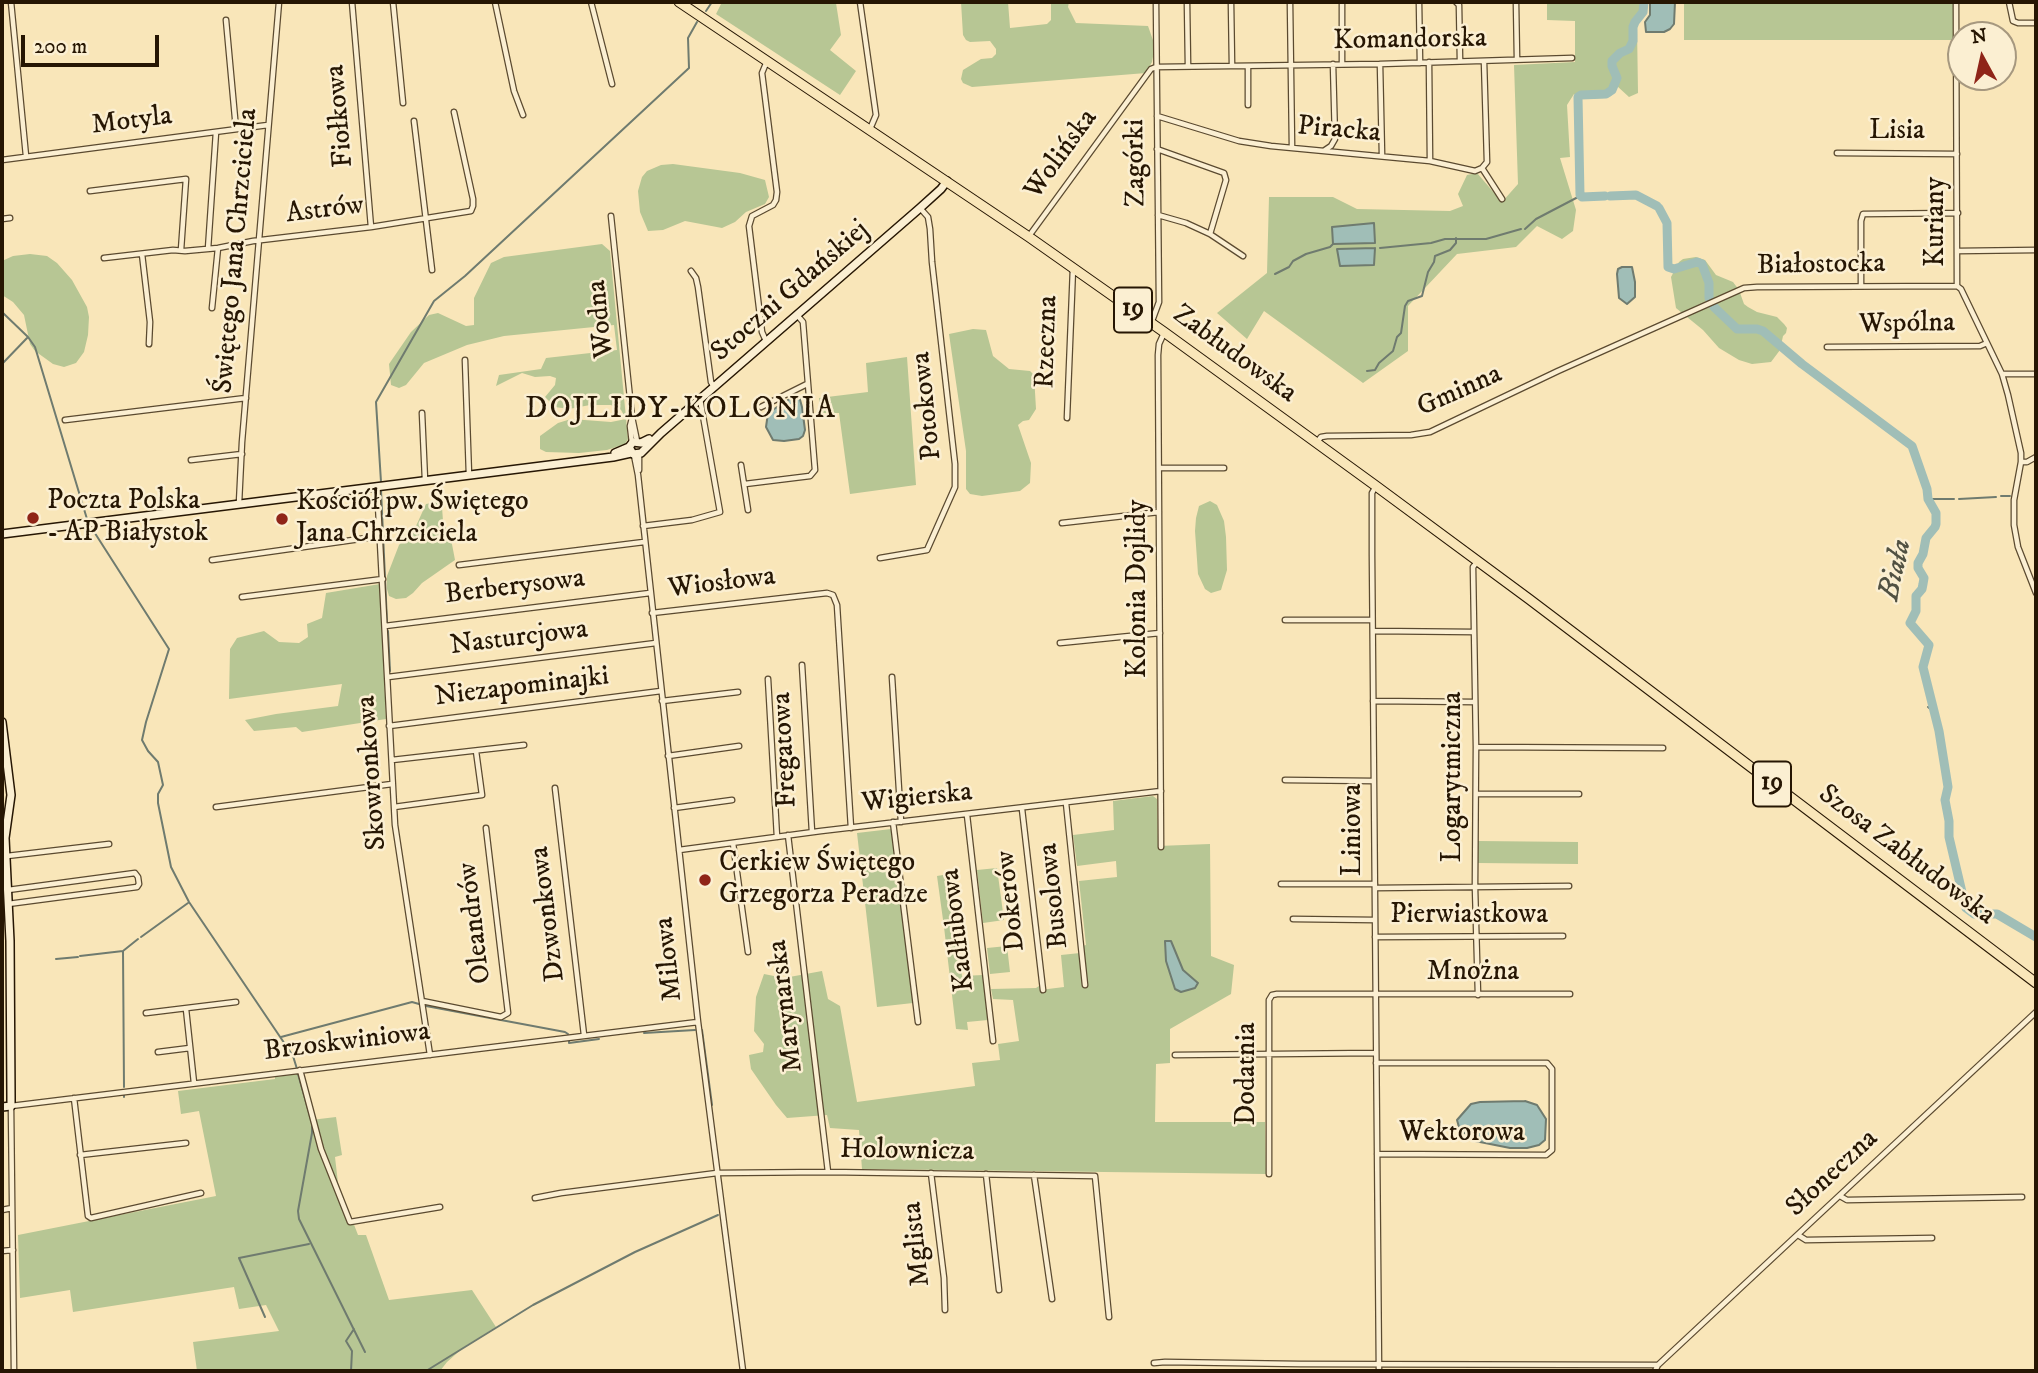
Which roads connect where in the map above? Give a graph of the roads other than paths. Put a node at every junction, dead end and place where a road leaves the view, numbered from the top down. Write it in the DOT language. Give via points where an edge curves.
graph roads {
  1 [pos="11,2"];
  2 [pos="279,2"];
  3 [pos="352,2"];
  4 [pos="393,2"];
  5 [pos="495,2"];
  6 [pos="591,2"];
  7 [pos="679,2"];
  8 [pos="860,2"];
  9 [pos="1156,2"];
  10 [pos="1187,2"];
  11 [pos="1231,2"];
  12 [pos="1290,2"];
  13 [pos="1342,2"];
  14 [pos="1419,2"];
  15 [pos="1456,2"];
  16 [pos="1517,2"];
  17 [pos="1956,2"];
  18 [pos="2009,2"];
  19 [pos="226,20"];
  20 [pos="2036,23"];
  21 [pos="1572,58"];
  22 [pos="1517,59"];
  23 [pos="767,61"];
  24 [pos="1460,61"];
  25 [pos="1484,61"];
  26 [pos="1420,62"];
  27 [pos="1429,62"];
  28 [pos="1333,64"];
  29 [pos="1342,64"];
  30 [pos="1380,64"];
  31 [pos="1290,65"];
  32 [pos="1188,66"];
  33 [pos="1232,66"];
  34 [pos="1248,66"];
  35 [pos="1156,67"];
  36 [pos="612,84"];
  37 [pos="403,103"];
  38 [pos="1248,104"];
  39 [pos="454,112"];
  40 [pos="523,115"];
  41 [pos="1157,116"];
  42 [pos="414,121"];
  43 [pos="268,125"];
  44 [pos="236,129"];
  45 [pos="870,130"];
  46 [pos="216,132"];
  47 [pos="1292,147"];
  48 [pos="1157,149"];
  49 [pos="1324,150"];
  50 [pos="1837,153"];
  51 [pos="1957,153"];
  52 [pos="1382,155"];
  53 [pos="26,156"];
  54 [pos="2,160"];
  55 [pos="1430,160"];
  56 [pos="1482,169"];
  57 [pos="947,181"];
  58 [pos="90,191"];
  59 [pos="1502,199"];
  60 [pos="920,208"];
  61 [pos="1958,213"];
  62 [pos="1158,215"];
  63 [pos="611,216"];
  64 [pos="10,218"];
  65 [pos="425,218"];
  66 [pos="2,219"];
  67 [pos="371,227"];
  68 [pos="1210,233"];
  69 [pos="1029,237"];
  70 [pos="260,241"];
  71 [pos="218,248"];
  72 [pos="208,249"];
  73 [pos="181,250"];
  74 [pos="2036,250"];
  75 [pos="1958,251"];
  76 [pos="142,254"];
  77 [pos="1243,256"];
  78 [pos="104,258"];
  79 [pos="1073,267"];
  80 [pos="432,270"];
  81 [pos="691,271"];
  82 [pos="1861,286"];
  83 [pos="1957,286"];
  84 [pos="212,308"];
  85 [pos="797,315"];
  86 [pos="1151,323"];
  87 [pos="1164,332"];
  88 [pos="766,342"];
  89 [pos="1987,343"];
  90 [pos="149,344"];
  91 [pos="1827,347"];
  92 [pos="465,360"];
  93 [pos="1575,363"];
  94 [pos="2002,374"];
  95 [pos="2036,374"];
  96 [pos="808,383"];
  97 [pos="715,387"];
  98 [pos="246,398"];
  99 [pos="701,399"];
  100 [pos="761,407"];
  101 [pos="422,413"];
  102 [pos="1068,418"];
  103 [pos="65,420"];
  104 [pos="1316,443"];
  105 [pos="636,448"];
  106 [pos="242,454"];
  107 [pos="2036,457"];
  108 [pos="191,460"];
  109 [pos="2021,461"];
  110 [pos="741,465"];
  111 [pos="1159,468"];
  112 [pos="1224,468"];
  113 [pos="468,475"];
  114 [pos="425,480"];
  115 [pos="745,484"];
  116 [pos="377,486"];
  117 [pos="1376,486"];
  118 [pos="239,503"];
  119 [pos="748,510"];
  120 [pos="1160,512"];
  121 [pos="1062,523"];
  122 [pos="643,527"];
  123 [pos="2,534"];
  124 [pos="381,536"];
  125 [pos="644,542"];
  126 [pos="880,558"];
  127 [pos="212,560"];
  128 [pos="1478,561"];
  129 [pos="459,565"];
  130 [pos="383,579"];
  131 [pos="650,593"];
  132 [pos="2036,593"];
  133 [pos="242,597"];
  134 [pos="652,613"];
  135 [pos="1285,620"];
  136 [pos="1372,620"];
  137 [pos="385,626"];
  138 [pos="1373,631"];
  139 [pos="1474,632"];
  140 [pos="1160,633"];
  141 [pos="1580,639"];
  142 [pos="656,643"];
  143 [pos="1060,643"];
  144 [pos="802,665"];
  145 [pos="388,677"];
  146 [pos="892,677"];
  147 [pos="768,679"];
  148 [pos="661,691"];
  149 [pos="738,692"];
  150 [pos="662,701"];
  151 [pos="1373,701"];
  152 [pos="1475,702"];
  153 [pos="2,722"];
  154 [pos="389,726"];
  155 [pos="524,745"];
  156 [pos="739,746"];
  157 [pos="1476,747"];
  158 [pos="1663,748"];
  159 [pos="476,751"];
  160 [pos="668,756"];
  161 [pos="392,760"];
  162 [pos="1286,780"];
  163 [pos="1374,781"];
  164 [pos="393,784"];
  165 [pos="555,788"];
  166 [pos="1161,791"];
  167 [pos="1476,794"];
  168 [pos="1579,794"];
  169 [pos="732,800"];
  170 [pos="1066,803"];
  171 [pos="216,807"];
  172 [pos="394,807"];
  173 [pos="674,808"];
  174 [pos="1022,809"];
  175 [pos="967,815"];
  176 [pos="893,822"];
  177 [pos="901,822"];
  178 [pos="486,828"];
  179 [pos="851,828"];
  180 [pos="812,832"];
  181 [pos="788,835"];
  182 [pos="777,837"];
  183 [pos="109,844"];
  184 [pos="733,844"];
  185 [pos="1161,847"];
  186 [pos="679,850"];
  187 [pos="6,856"];
  188 [pos="1281,884"];
  189 [pos="1375,886"];
  190 [pos="1475,887"];
  191 [pos="1569,887"];
  192 [pos="7,890"];
  193 [pos="8,904"];
  194 [pos="1293,919"];
  195 [pos="1375,920"];
  196 [pos="1477,936"];
  197 [pos="1563,936"];
  198 [pos="1375,937"];
  199 [pos="748,952"];
  200 [pos="2036,983"];
  201 [pos="1086,985"];
  202 [pos="1043,990"];
  203 [pos="1570,994"];
  204 [pos="1376,995"];
  205 [pos="1478,995"];
  206 [pos="422,1002"];
  207 [pos="236,1003"];
  208 [pos="186,1009"];
  209 [pos="2036,1012"];
  210 [pos="146,1013"];
  211 [pos="918,1021"];
  212 [pos="698,1022"];
  213 [pos="584,1035"];
  214 [pos="993,1041"];
  215 [pos="190,1048"];
  216 [pos="158,1052"];
  217 [pos="1269,1053"];
  218 [pos="1376,1053"];
  219 [pos="429,1055"];
  220 [pos="1175,1055"];
  221 [pos="1376,1063"];
  222 [pos="300,1070"];
  223 [pos="194,1083"];
  224 [pos="74,1098"];
  225 [pos="11,1106"];
  226 [pos="2,1107"];
  227 [pos="186,1143"];
  228 [pos="1377,1154"];
  229 [pos="80,1155"];
  230 [pos="12,1158"];
  231 [pos="5,1159"];
  232 [pos="828,1172"];
  233 [pos="717,1173"];
  234 [pos="931,1173"];
  235 [pos="986,1174"];
  236 [pos="1269,1174"];
  237 [pos="1034,1175"];
  238 [pos="201,1194"];
  239 [pos="1840,1196"];
  240 [pos="2022,1197"];
  241 [pos="535,1198"];
  242 [pos="440,1207"];
  243 [pos="12,1208"];
  244 [pos="2,1210"];
  245 [pos="1798,1235"];
  246 [pos="1932,1238"];
  247 [pos="13,1250"];
  248 [pos="2,1251"];
  249 [pos="999,1290"];
  250 [pos="1052,1299"];
  251 [pos="945,1310"];
  252 [pos="1109,1317"];
  253 [pos="1154,1363"];
  254 [pos="1379,1364"];
  255 [pos="1656,1368"];
  256 [pos="14,1371"];
  257 [pos="743,1371"];
  258 [pos="1379,1371"];
  1 -- 53 [label="street"];
  2 -- 43 [label="street, Świętego Jana Chrzciciela"];
  3 -- 67 [label="street, Fiołkowa"];
  4 -- 37 [label="street"];
  5 -- 40 [label="street"];
  6 -- 36 [label="street"];
  7 -- 23 [label="highway, Zabłudowska / 19"];
  8 -- 45 [label="street" via="876,115"];
  9 -- 35 [label="street, Zagórki"];
  10 -- 32 [label="street"];
  11 -- 33 [label="street"];
  12 -- 31 [label="street"];
  13 -- 29 [label="street"];
  14 -- 26 [label="street"];
  15 -- 24 [label="street"];
  16 -- 22 [label="street"];
  17 -- 51 [label="street, Kuriany"];
  18 -- 20 [label="street" via="2013,21"];
  19 -- 44 [label="street"];
  21 -- 22 [label="street, Komandorska"];
  22 -- 25 [label="street, Komandorska"];
  23 -- 45 [label="highway, Zabłudowska / 19"];
  23 -- 88 [label="street" via="762,73 777,192 774,205 752,216 749,226"];
  24 -- 25 [label="street, Komandorska"];
  24 -- 27 [label="street, Komandorska"];
  25 -- 56 [label="street" via="1487,162"];
  26 -- 27 [label="street, Komandorska"];
  26 -- 30 [label="street, Komandorska"];
  27 -- 55 [label="street"];
  28 -- 29 [label="street, Komandorska"];
  28 -- 31 [label="street, Komandorska"];
  28 -- 49 [label="street" via="1335,139"];
  29 -- 30 [label="street, Komandorska"];
  30 -- 52 [label="street"];
  31 -- 34 [label="street, Komandorska"];
  31 -- 47 [label="street"];
  32 -- 33 [label="street, Komandorska"];
  32 -- 35 [label="street, Komandorska"];
  33 -- 34 [label="street, Komandorska"];
  34 -- 38 [label="street"];
  35 -- 41 [label="street, Zagórki"];
  35 -- 69 [label="street, Wolińska"];
  39 -- 65 [label="street, Astrów" via="473,206 471,211"];
  41 -- 47 [label="street, Piracka" via="1239,141"];
  41 -- 48 [label="street, Zagórki"];
  42 -- 65 [label="street"];
  43 -- 44 [label="street, Motyla"];
  43 -- 70 [label="street, Świętego Jana Chrzciciela"];
  44 -- 46 [label="street, Motyla"];
  45 -- 57 [label="highway, Zabłudowska / 19"];
  46 -- 53 [label="street, Motyla"];
  46 -- 72 [label="street"];
  47 -- 49 [label="street, Piracka"];
  48 -- 62 [label="street, Zagórki"];
  48 -- 68 [label="street" via="1224,173 1226,180"];
  49 -- 52 [label="street, Piracka"];
  50 -- 51 [label="street, Lisia"];
  51 -- 61 [label="street, Kuriany"];
  52 -- 55 [label="street, Piracka"];
  53 -- 54 [label="street, Motyla"];
  55 -- 56 [label="street, Piracka" via="1471,171"];
  56 -- 59 [label="street"];
  57 -- 60 [label="street, Stoczni Gdańskiej"];
  57 -- 69 [label="highway, Zabłudowska / 19"];
  58 -- 73 [label="street" via="186,179"];
  60 -- 85 [label="street, Stoczni Gdańskiej"];
  60 -- 126 [label="street, Potokowa" via="930,229 956,487 927,550"];
  61 -- 75 [label="street, Kuriany"];
  61 -- 82 [label="street" via="1863,214"];
  62 -- 68 [label="street"];
  62 -- 86 [label="street, Zagórki" via="1158,302"];
  63 -- 105 [label="street, Wodna"];
  64 -- 66 [label="street"];
  65 -- 67 [label="street, Astrów"];
  65 -- 80 [label="street"];
  67 -- 70 [label="street, Astrów"];
  68 -- 77 [label="street"];
  69 -- 79 [label="highway, Zabłudowska / 19"];
  70 -- 71 [label="street, Astrów"];
  70 -- 98 [label="street, Świętego Jana Chrzciciela"];
  71 -- 72 [label="street, Astrów"];
  71 -- 84 [label="street"];
  72 -- 73 [label="street, Astrów"];
  73 -- 76 [label="street, Astrów"];
  74 -- 75 [label="street"];
  75 -- 83 [label="street, Kuriany"];
  76 -- 78 [label="street, Astrów"];
  76 -- 90 [label="street"];
  79 -- 86 [label="highway, Zabłudowska / 19"];
  79 -- 102 [label="street, Rzeczna"];
  81 -- 97 [label="street"];
  82 -- 83 [label="street, Białostocka"];
  82 -- 93 [label="street, Białostocka" via="1744,288"];
  83 -- 89 [label="street, Kuriany"];
  85 -- 88 [label="street, Stoczni Gdańskiej"];
  85 -- 96 [label="street" via="803,322"];
  86 -- 87 [label="highway, Zabłudowska / 19"];
  87 -- 104 [label="highway, Zabłudowska / 19"];
  87 -- 111 [label="street, Kolonia Dojlidy" via="1158,355"];
  88 -- 97 [label="street, Stoczni Gdańskiej"];
  89 -- 91 [label="street, Wspólna"];
  89 -- 94 [label="street, Kuriany"];
  92 -- 113 [label="street"];
  93 -- 104 [label="street, Gminna" via="1430,432 1327,436"];
  94 -- 95 [label="street"];
  94 -- 109 [label="street, Kuriany"];
  96 -- 100 [label="street"];
  96 -- 115 [label="street" via="813,473"];
  97 -- 99 [label="street, Stoczni Gdańskiej"];
  98 -- 103 [label="street"];
  98 -- 106 [label="street, Świętego Jana Chrzciciela"];
  99 -- 105 [label="street, Stoczni Gdańskiej"];
  99 -- 122 [label="street" via="720,512"];
  101 -- 114 [label="street"];
  104 -- 117 [label="highway, Zabłudowska / 19"];
  105 -- 113 [label="street, Stoczni Gdańskiej" via="604,457"];
  105 -- 122 [label="street, Milowa"];
  106 -- 108 [label="street"];
  106 -- 118 [label="street, Świętego Jana Chrzciciela"];
  107 -- 109 [label="street"];
  109 -- 132 [label="street, Kuriany" via="2014,525"];
  110 -- 115 [label="street"];
  111 -- 112 [label="street"];
  111 -- 120 [label="street, Kolonia Dojlidy"];
  113 -- 114 [label="street, Stoczni Gdańskiej"];
  114 -- 116 [label="street, Stoczni Gdańskiej"];
  115 -- 119 [label="street"];
  116 -- 118 [label="street, Stoczni Gdańskiej"];
  116 -- 124 [label="street, Skowronkowa"];
  117 -- 128 [label="highway, Zabłudowska / 19"];
  117 -- 136 [label="street, Liniowa" via="1372,493"];
  118 -- 123 [label="street, Stoczni Gdańskiej"];
  120 -- 121 [label="street"];
  120 -- 140 [label="street, Kolonia Dojlidy"];
  122 -- 125 [label="street, Milowa"];
  124 -- 127 [label="street"];
  124 -- 130 [label="street, Skowronkowa"];
  125 -- 129 [label="street"];
  125 -- 131 [label="street, Milowa"];
  128 -- 139 [label="street, Logarytmiczna" via="1473,567"];
  128 -- 141 [label="highway, Zabłudowska / 19"];
  130 -- 133 [label="street"];
  130 -- 137 [label="street, Skowronkowa"];
  131 -- 134 [label="street, Milowa"];
  131 -- 137 [label="street, Berberysowa"];
  134 -- 142 [label="street, Milowa"];
  134 -- 179 [label="street, Wiosłowa" via="833,595 838,605"];
  135 -- 136 [label="street"];
  136 -- 138 [label="street, Liniowa"];
  137 -- 145 [label="street, Skowronkowa"];
  138 -- 139 [label="street"];
  138 -- 151 [label="street, Liniowa"];
  139 -- 152 [label="street, Logarytmiczna"];
  140 -- 143 [label="street"];
  140 -- 166 [label="street, Kolonia Dojlidy"];
  141 -- 200 [label="highway, Szosa Zabłudowska / 19"];
  142 -- 145 [label="street, Nasturcjowa"];
  142 -- 148 [label="street, Milowa"];
  144 -- 180 [label="street, Fregatowa"];
  145 -- 154 [label="street, Skowronkowa"];
  146 -- 177 [label="street"];
  147 -- 182 [label="street"];
  148 -- 150 [label="street, Milowa"];
  148 -- 154 [label="street, Niezapominajki"];
  149 -- 150 [label="street"];
  150 -- 160 [label="street, Milowa"];
  151 -- 152 [label="street"];
  151 -- 163 [label="street, Liniowa"];
  152 -- 157 [label="street, Logarytmiczna"];
  153 -- 187 [label="street" via="11,795"];
  154 -- 161 [label="street, Skowronkowa"];
  155 -- 159 [label="street"];
  156 -- 160 [label="street"];
  157 -- 158 [label="street"];
  157 -- 167 [label="street, Logarytmiczna"];
  159 -- 161 [label="street"];
  159 -- 172 [label="street" via="482,795"];
  160 -- 173 [label="street, Milowa"];
  161 -- 164 [label="street, Skowronkowa"];
  162 -- 163 [label="street"];
  163 -- 189 [label="street, Liniowa"];
  164 -- 171 [label="street"];
  164 -- 172 [label="street, Skowronkowa"];
  165 -- 213 [label="street, Dzwonkowa"];
  166 -- 170 [label="street, Wigierska"];
  166 -- 185 [label="street, Kolonia Dojlidy"];
  167 -- 168 [label="street"];
  167 -- 190 [label="street, Logarytmiczna"];
  169 -- 173 [label="street"];
  170 -- 174 [label="street, Wigierska"];
  170 -- 201 [label="street, Busolowa"];
  172 -- 206 [label="street, Skowronkowa"];
  173 -- 186 [label="street, Milowa"];
  174 -- 175 [label="street, Wigierska"];
  174 -- 202 [label="street, Dokerów"];
  175 -- 177 [label="street, Wigierska"];
  175 -- 214 [label="street, Kadłubowa"];
  176 -- 177 [label="street, Wigierska"];
  176 -- 179 [label="street, Wigierska"];
  176 -- 211 [label="street"];
  178 -- 206 [label="street, Oleandrów" via="508,1013 501,1017"];
  179 -- 180 [label="street, Wigierska"];
  180 -- 181 [label="street, Wigierska"];
  181 -- 182 [label="street, Wigierska"];
  181 -- 232 [label="street, Marynarska"];
  182 -- 184 [label="street, Wigierska"];
  183 -- 187 [label="street"];
  184 -- 186 [label="street, Wigierska"];
  184 -- 199 [label="street"];
  186 -- 212 [label="street, Milowa"];
  187 -- 192 [label="street"];
  188 -- 189 [label="street"];
  189 -- 190 [label="street"];
  189 -- 195 [label="street, Liniowa"];
  190 -- 191 [label="street"];
  190 -- 196 [label="street, Logarytmiczna"];
  192 -- 193 [label="street"];
  192 -- 193 [label="street" via="135,873 139,884"];
  193 -- 225 [label="street"];
  194 -- 195 [label="street"];
  195 -- 198 [label="street, Liniowa"];
  196 -- 197 [label="street, Pierwiastkowa"];
  196 -- 198 [label="street, Pierwiastkowa"];
  196 -- 205 [label="street, Logarytmiczna"];
  198 -- 204 [label="street, Liniowa"];
  203 -- 205 [label="street, Mnożna"];
  204 -- 205 [label="street, Mnożna"];
  204 -- 217 [label="street, Dodatnia" via="1272,995"];
  204 -- 218 [label="street, Liniowa"];
  206 -- 219 [label="street, Skowronkowa"];
  207 -- 208 [label="street"];
  208 -- 210 [label="street"];
  208 -- 215 [label="street"];
  209 -- 239 [label="street, Słoneczna"];
  212 -- 213 [label="street, Brzoskwiniowa"];
  212 -- 233 [label="street, Milowa"];
  213 -- 219 [label="street, Brzoskwiniowa"];
  215 -- 216 [label="street"];
  215 -- 223 [label="street"];
  217 -- 218 [label="street"];
  217 -- 220 [label="street"];
  217 -- 236 [label="street, Dodatnia"];
  218 -- 221 [label="street, Liniowa"];
  219 -- 222 [label="street, Brzoskwiniowa"];
  221 -- 228 [label="street, Liniowa"];
  221 -- 228 [label="street, Wektorowa" via="1547,1063 1552,1069 1552,1150 1546,1155"];
  222 -- 223 [label="street, Brzoskwiniowa"];
  222 -- 242 [label="street" via="321,1149 350,1222"];
  223 -- 224 [label="street, Brzoskwiniowa"];
  224 -- 225 [label="street, Brzoskwiniowa"];
  224 -- 229 [label="street"];
  225 -- 226 [label="street, Brzoskwiniowa"];
  225 -- 230 [label="street"];
  227 -- 229 [label="street"];
  228 -- 254 [label="street, Liniowa"];
  229 -- 238 [label="street" via="91,1218"];
  230 -- 231 [label="street"];
  230 -- 243 [label="street"];
  232 -- 233 [label="street, Holownicza"];
  232 -- 234 [label="street, Holownicza"];
  233 -- 241 [label="street, Holownicza"];
  233 -- 257 [label="street, Milowa"];
  234 -- 235 [label="street, Holownicza"];
  234 -- 251 [label="street, Mglista"];
  235 -- 237 [label="street, Holownicza"];
  235 -- 249 [label="street"];
  237 -- 250 [label="street"];
  237 -- 252 [label="street, Holownicza" via="1095,1176"];
  239 -- 240 [label="street" via="1847,1200"];
  239 -- 245 [label="street, Słoneczna"];
  243 -- 244 [label="street"];
  243 -- 247 [label="street"];
  245 -- 246 [label="street" via="1806,1240"];
  245 -- 255 [label="street, Słoneczna"];
  247 -- 248 [label="street"];
  247 -- 256 [label="street"];
  253 -- 254 [label="street"];
  254 -- 255 [label="street"];
  254 -- 258 [label="street, Liniowa"];
}
